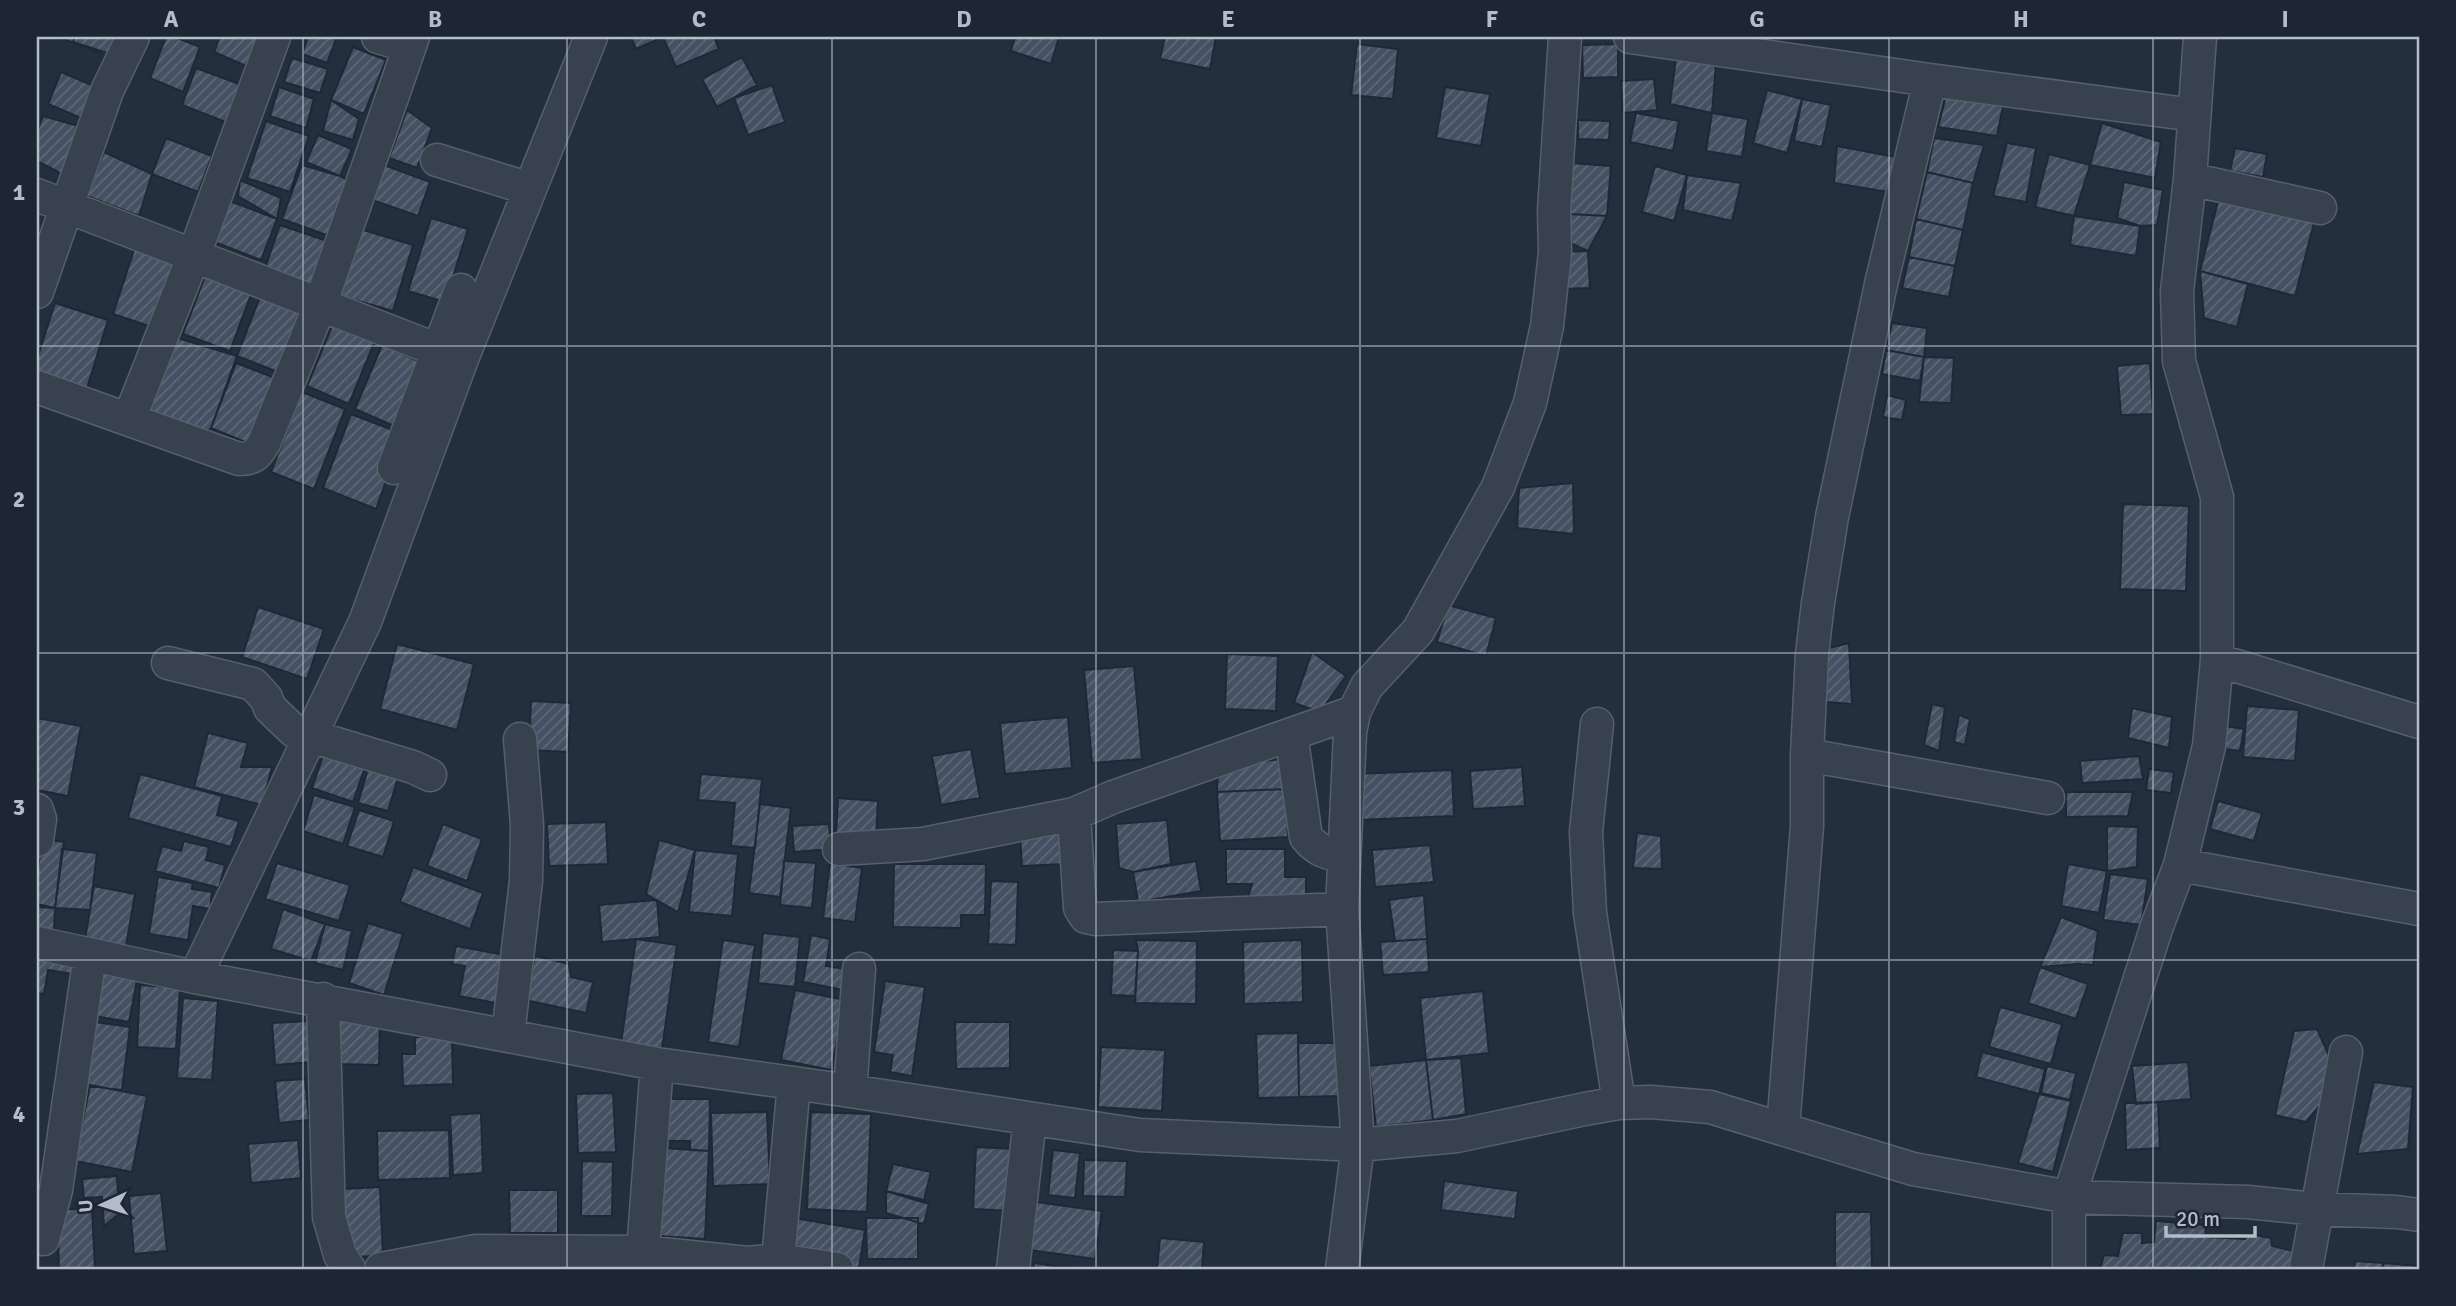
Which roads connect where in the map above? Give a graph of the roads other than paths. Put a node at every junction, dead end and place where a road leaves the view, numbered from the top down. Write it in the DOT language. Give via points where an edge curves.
graph roads {
  1 [pos="133,37"];
  2 [pos="274,37"];
  3 [pos="378,37"];
  4 [pos="591,37"];
  5 [pos="1565,37"];
  6 [pos="1631,37"];
  7 [pos="2200,37"];
  8 [pos="411,42"];
  9 [pos="1741,44"];
  10 [pos="1930,80"];
  11 [pos="2194,115"];
  12 [pos="437,160"];
  13 [pos="2190,179"];
  14 [pos="530,189"];
  15 [pos="37,195"];
  16 [pos="65,207"];
  17 [pos="2320,208"];
  18 [pos="194,256"];
  19 [pos="461,290"];
  20 [pos="37,292"];
  21 [pos="320,305"];
  22 [pos="438,350"];
  23 [pos="37,387"];
  24 [pos="128,419"];
  25 [pos="394,468"];
  26 [pos="2217,660"];
  27 [pos="168,663"];
  28 [pos="1354,712"];
  29 [pos="2419,722"];
  30 [pos="1597,724"];
  31 [pos="1291,734"];
  32 [pos="311,736"];
  33 [pos="520,739"];
  34 [pos="1807,755"];
  35 [pos="430,775"];
  36 [pos="2048,797"];
  37 [pos="37,810"];
  38 [pos="1074,814"];
  39 [pos="37,840"];
  40 [pos="839,849"];
  41 [pos="1344,855"];
  42 [pos="2180,865"];
  43 [pos="1342,909"];
  44 [pos="2419,909"];
  45 [pos="37,943"];
  46 [pos="90,955"];
  47 [pos="859,969"];
  48 [pos="195,977"];
  49 [pos="323,999"];
  50 [pos="508,1035"];
  51 [pos="2346,1052"];
  52 [pos="657,1064"];
  53 [pos="794,1083"];
  54 [pos="850,1091"];
  55 [pos="1619,1103"];
  56 [pos="1030,1119"];
  57 [pos="1783,1128"];
  58 [pos="1358,1145"];
  59 [pos="2069,1197"];
  60 [pos="2315,1209"];
  61 [pos="2419,1215"];
  62 [pos="43,1239"];
  63 [pos="643,1252"];
  64 [pos="778,1260"];
  65 [pos="349,1269"];
  66 [pos="380,1269"];
  67 [pos="837,1269"];
  68 [pos="1013,1269"];
  69 [pos="1342,1269"];
  70 [pos="2069,1269"];
  71 [pos="2306,1269"];
  1 -- 16 [label="street" via="107,91"];
  2 -- 18 [label="street"];
  3 -- 8 [label="street"];
  4 -- 14 [label="street"];
  5 -- 28 [label="street" via="1555,252 1547,326 1530,403 1498,487 1418,631 1367,686"];
  6 -- 9 [label="street"];
  7 -- 11 [label="street"];
  8 -- 21 [label="street"];
  9 -- 10 [label="street"];
  10 -- 11 [label="street"];
  10 -- 34 [label="street" via="1832,517 1812,654"];
  11 -- 13 [label="street"];
  12 -- 14 [label="street"];
  13 -- 17 [label="street"];
  13 -- 26 [label="street" via="2177,291 2179,361 2217,497"];
  14 -- 32 [label="street" via="368,616"];
  15 -- 16 [label="street"];
  16 -- 18 [label="street"];
  16 -- 20 [label="street"];
  18 -- 21 [label="street"];
  18 -- 24 [label="street"];
  19 -- 22 [label="street"];
  21 -- 22 [label="street"];
  21 -- 24 [label="street" via="257,455 239,459"];
  22 -- 25 [label="street"];
  23 -- 24 [label="street"];
  26 -- 29 [label="street"];
  26 -- 42 [label="street" via="2209,746"];
  27 -- 32 [label="street" via="253,684 294,731"];
  28 -- 31 [label="street"];
  28 -- 41 [label="street"];
  30 -- 55 [label="street" via="1586,832 1590,913"];
  31 -- 38 [label="street"];
  31 -- 41 [label="street" via="1306,837 1316,849"];
  32 -- 35 [label="street"];
  32 -- 48 [label="street"];
  33 -- 50 [label="street" via="526,881"];
  34 -- 36 [label="street"];
  34 -- 57 [label="street" via="1807,826"];
  37 -- 39 [label="street"];
  38 -- 40 [label="street" via="923,844"];
  38 -- 43 [label="street" via="1080,908 1086,917"];
  41 -- 43 [label="street"];
  42 -- 44 [label="street"];
  42 -- 59 [label="street"];
  43 -- 58 [label="street"];
  45 -- 46 [label="street"];
  46 -- 48 [label="street"];
  46 -- 62 [label="street" via="56,1190"];
  47 -- 54 [label="street"];
  48 -- 49 [label="street"];
  49 -- 50 [label="street"];
  49 -- 65 [label="street" via="330,1217 340,1255"];
  50 -- 52 [label="street"];
  51 -- 60 [label="street"];
  52 -- 53 [label="street"];
  52 -- 63 [label="street"];
  53 -- 54 [label="street"];
  53 -- 64 [label="street"];
  54 -- 56 [label="street"];
  55 -- 57 [label="street" via="1710,1107"];
  55 -- 58 [label="street" via="1457,1136"];
  56 -- 58 [label="street" via="1140,1135"];
  56 -- 68 [label="street"];
  57 -- 59 [label="street" via="1913,1169"];
  58 -- 69 [label="street"];
  59 -- 60 [label="street" via="2248,1202"];
  59 -- 70 [label="street"];
  60 -- 61 [label="street"];
  60 -- 71 [label="street"];
  63 -- 64 [label="street" via="748,1263"];
  63 -- 66 [label="street" via="476,1251"];
  64 -- 67 [label="street"];
}
